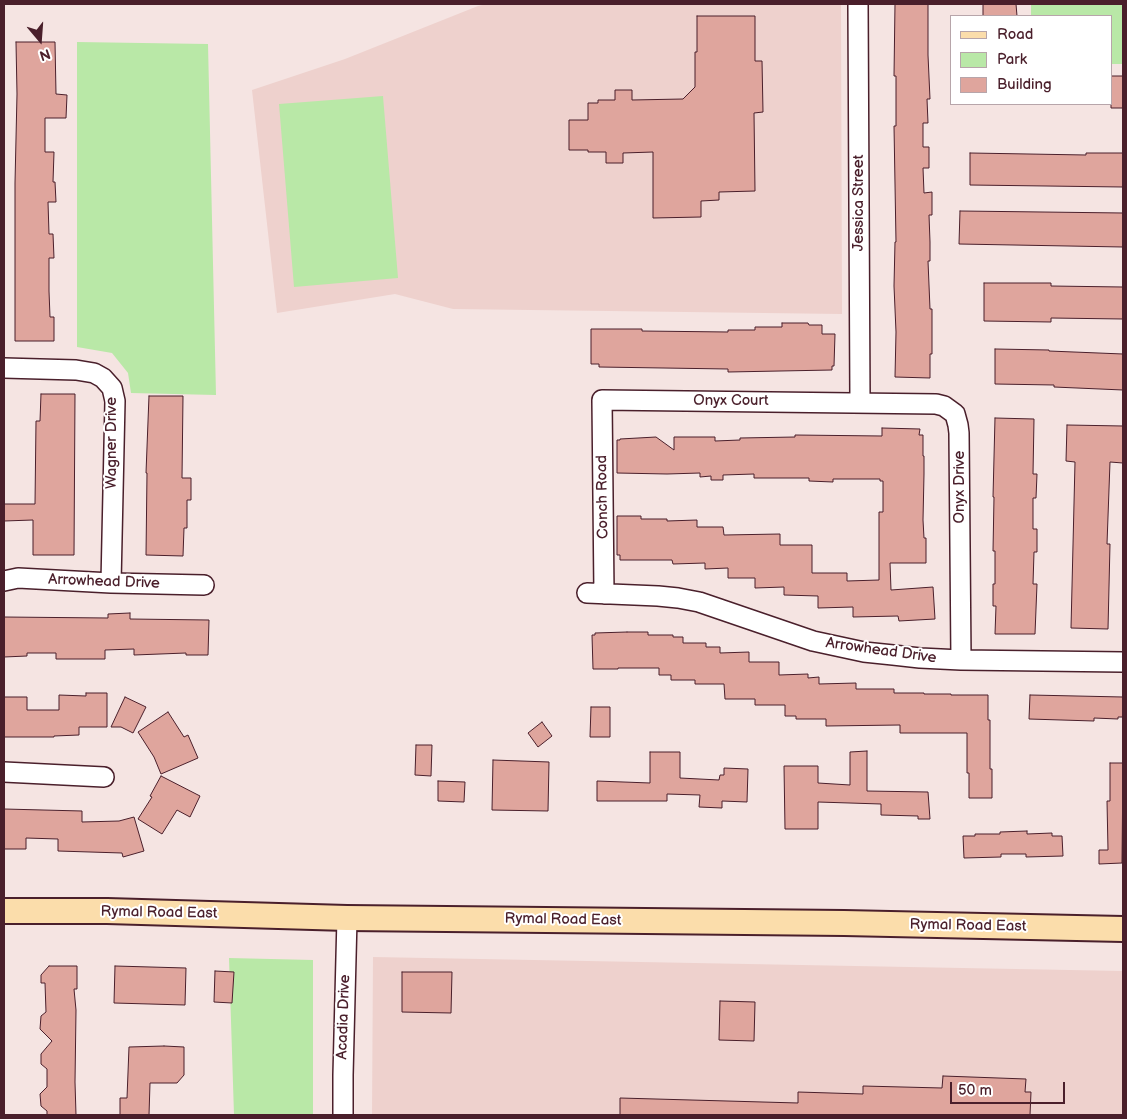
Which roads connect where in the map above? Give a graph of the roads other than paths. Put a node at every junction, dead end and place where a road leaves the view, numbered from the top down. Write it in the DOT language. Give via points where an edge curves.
graph roads {
  1 [pos="858,4"];
  2 [pos="4,368"];
  3 [pos="602,400"];
  4 [pos="860,402"];
  5 [pos="4,581"];
  6 [pos="111,583"];
  7 [pos="204,585"];
  8 [pos="595,594"];
  9 [pos="961,660"];
  10 [pos="1123,662"];
  11 [pos="4,772"];
  12 [pos="104,777"];
  13 [pos="4,911"];
  14 [pos="348,918"];
  15 [pos="1123,930"];
  16 [pos="343,1115"];
  1 -- 4 [label="street, Jessica Street"];
  2 -- 6 [label="street, Wagner Drive" via="94,373 104,378 112,388 115,401"];
  3 -- 4 [label="street, Onyx Court"];
  3 -- 8 [label="street, Conch Road"];
  4 -- 9 [label="street, Onyx Drive" via="936,404 955,414 960,433"];
  5 -- 6 [label="street, Arrowhead Drive" via="18,578"];
  6 -- 7 [label="street, Arrowhead Drive"];
  8 -- 9 [label="street, Arrowhead Drive" via="678,598 699,602 813,641 864,652"];
  9 -- 10 [label="street, Arrowhead Drive"];
  11 -- 12 [label="street"];
  13 -- 14 [label="main road, Rymal Road East"];
  14 -- 15 [label="main road, Rymal Road East" via="854,923"];
  14 -- 16 [label="street, Acadia Drive"];
}
